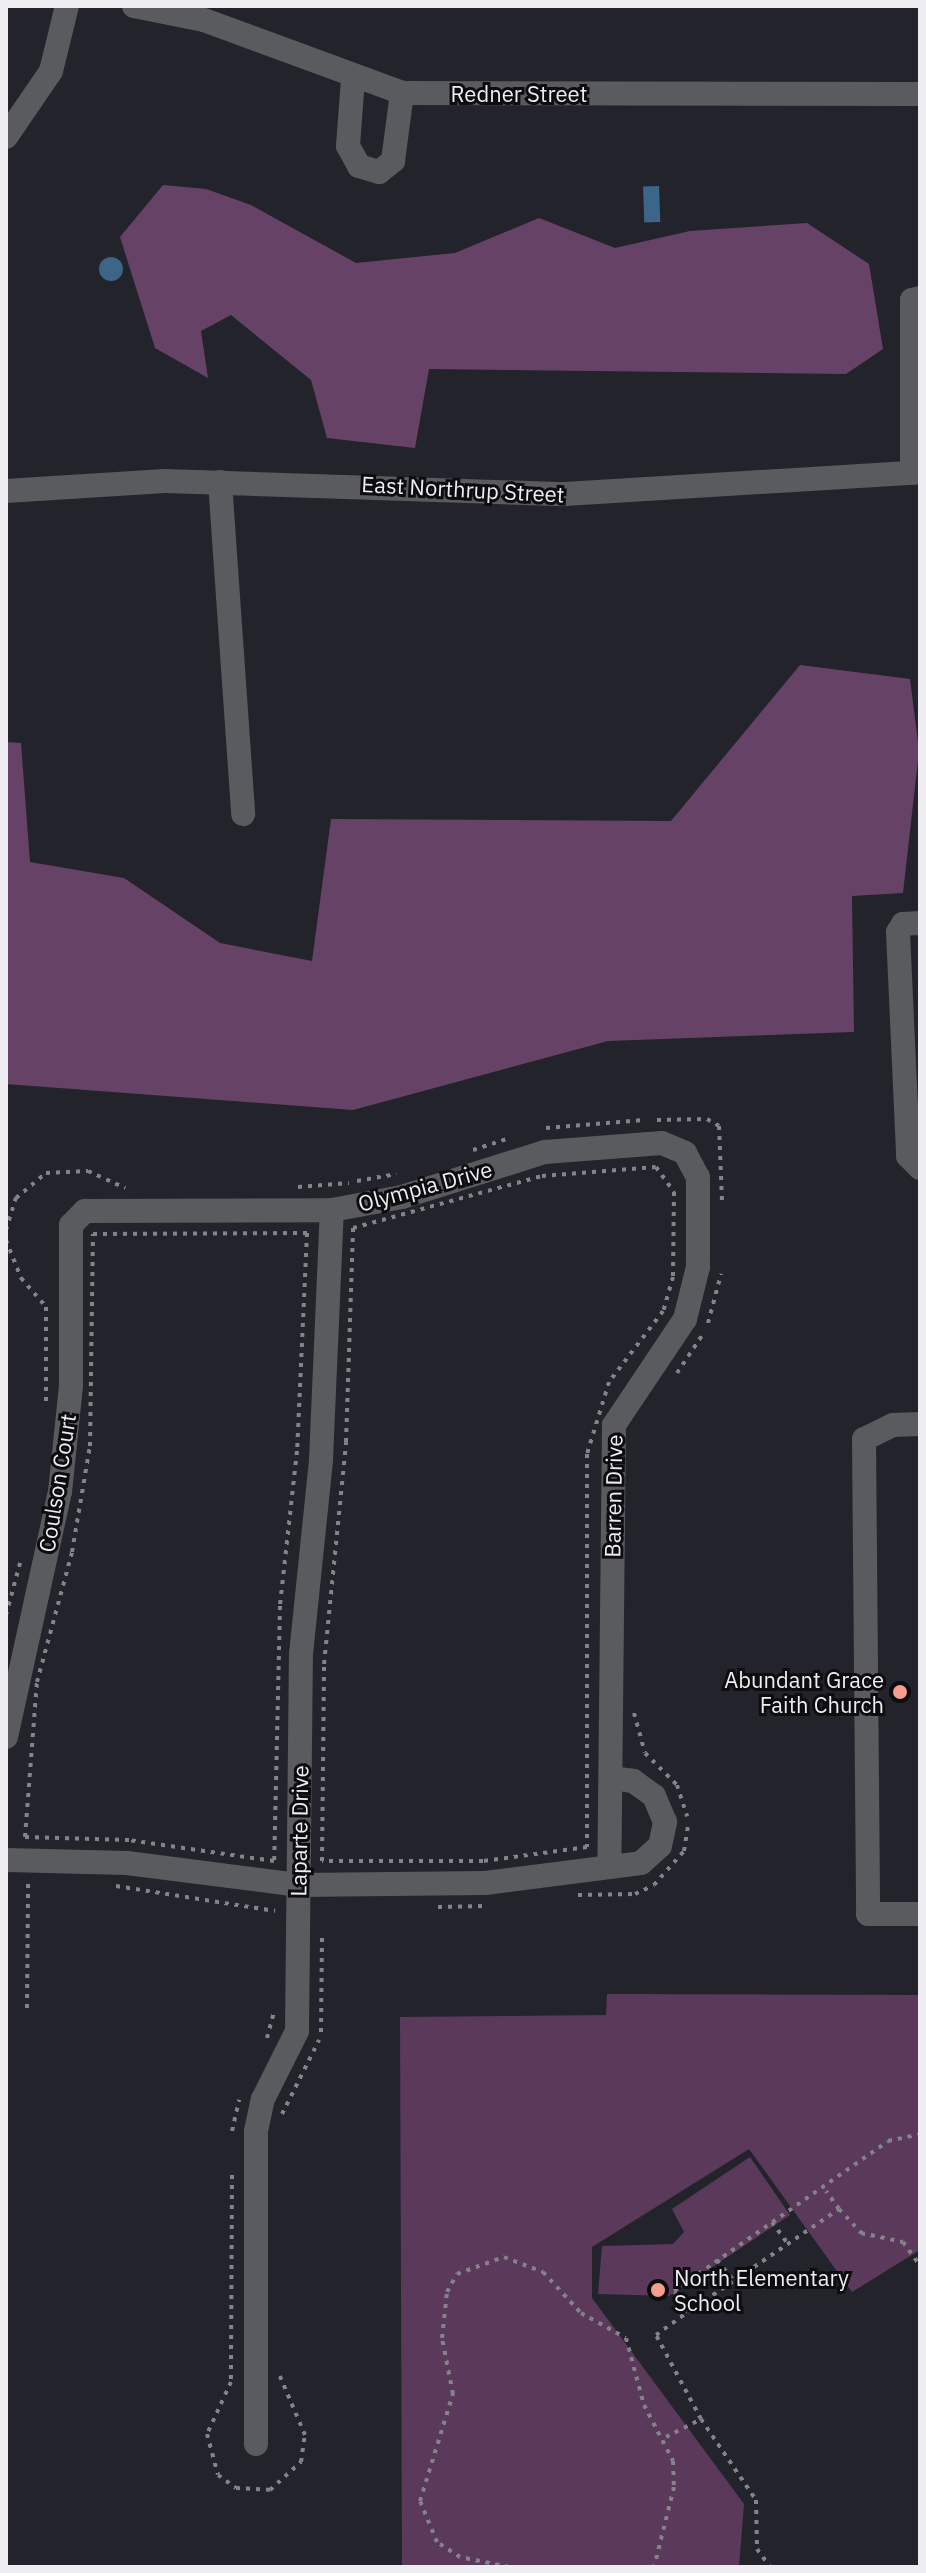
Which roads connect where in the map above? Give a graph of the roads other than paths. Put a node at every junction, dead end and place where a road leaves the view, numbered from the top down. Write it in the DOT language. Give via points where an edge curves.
graph roads {
  1 [pos="67,6"];
  2 [pos="134,6"];
  3 [pos="353,79"];
  4 [pos="402,93"];
  5 [pos="920,94"];
  6 [pos="6,137"];
  7 [pos="916,299"];
  8 [pos="916,385"];
  9 [pos="916,472"];
  10 [pos="220,482"];
  11 [pos="6,491"];
  12 [pos="243,814"];
  13 [pos="920,923"];
  14 [pos="685,1153"];
  15 [pos="920,1168"];
  16 [pos="332,1210"];
  17 [pos="82,1230"];
  18 [pos="920,1424"];
  19 [pos="6,1737"];
  20 [pos="611,1778"];
  21 [pos="6,1860"];
  22 [pos="609,1867"];
  23 [pos="298,1885"];
  24 [pos="920,1914"];
  25 [pos="256,2444"];
  1 -- 6 [label="street" via="51,71"];
  2 -- 3 [label="street, Redner Street" via="204,20"];
  3 -- 4 [label="street, Redner Street"];
  3 -- 4 [label="street" via="348,146 359,166 379,172 393,161"];
  4 -- 5 [label="street, Redner Street"];
  7 -- 8 [label="street"];
  8 -- 9 [label="street"];
  9 -- 10 [label="street, East Northrup Street" via="565,494"];
  10 -- 11 [label="street, East Northrup Street"];
  10 -- 12 [label="street"];
  13 -- 15 [label="street" via="898,932 908,1156"];
  14 -- 16 [label="street, Olympia Drive" via="662,1143 583,1144"];
  14 -- 20 [label="street, Barren Drive" via="698,1177 693,1295 675,1338 624,1401 611,1449"];
  16 -- 17 [label="street, Olympia Drive" via="85,1211"];
  16 -- 23 [label="street, Laparte Drive" via="323,1431 301,1654"];
  17 -- 19 [label="street, Coulson Court" via="60,1492"];
  18 -- 24 [label="street" via="893,1425 864,1439 868,1914"];
  20 -- 22 [label="street, Barren Drive"];
  20 -- 22 [label="street" via="633,1781 654,1796 665,1822 660,1846 641,1863"];
  21 -- 23 [label="street" via="127,1863"];
  22 -- 23 [label="street" via="485,1883"];
  23 -- 25 [label="street, Laparte Drive" via="297,2031 263,2099 256,2131"];
}
